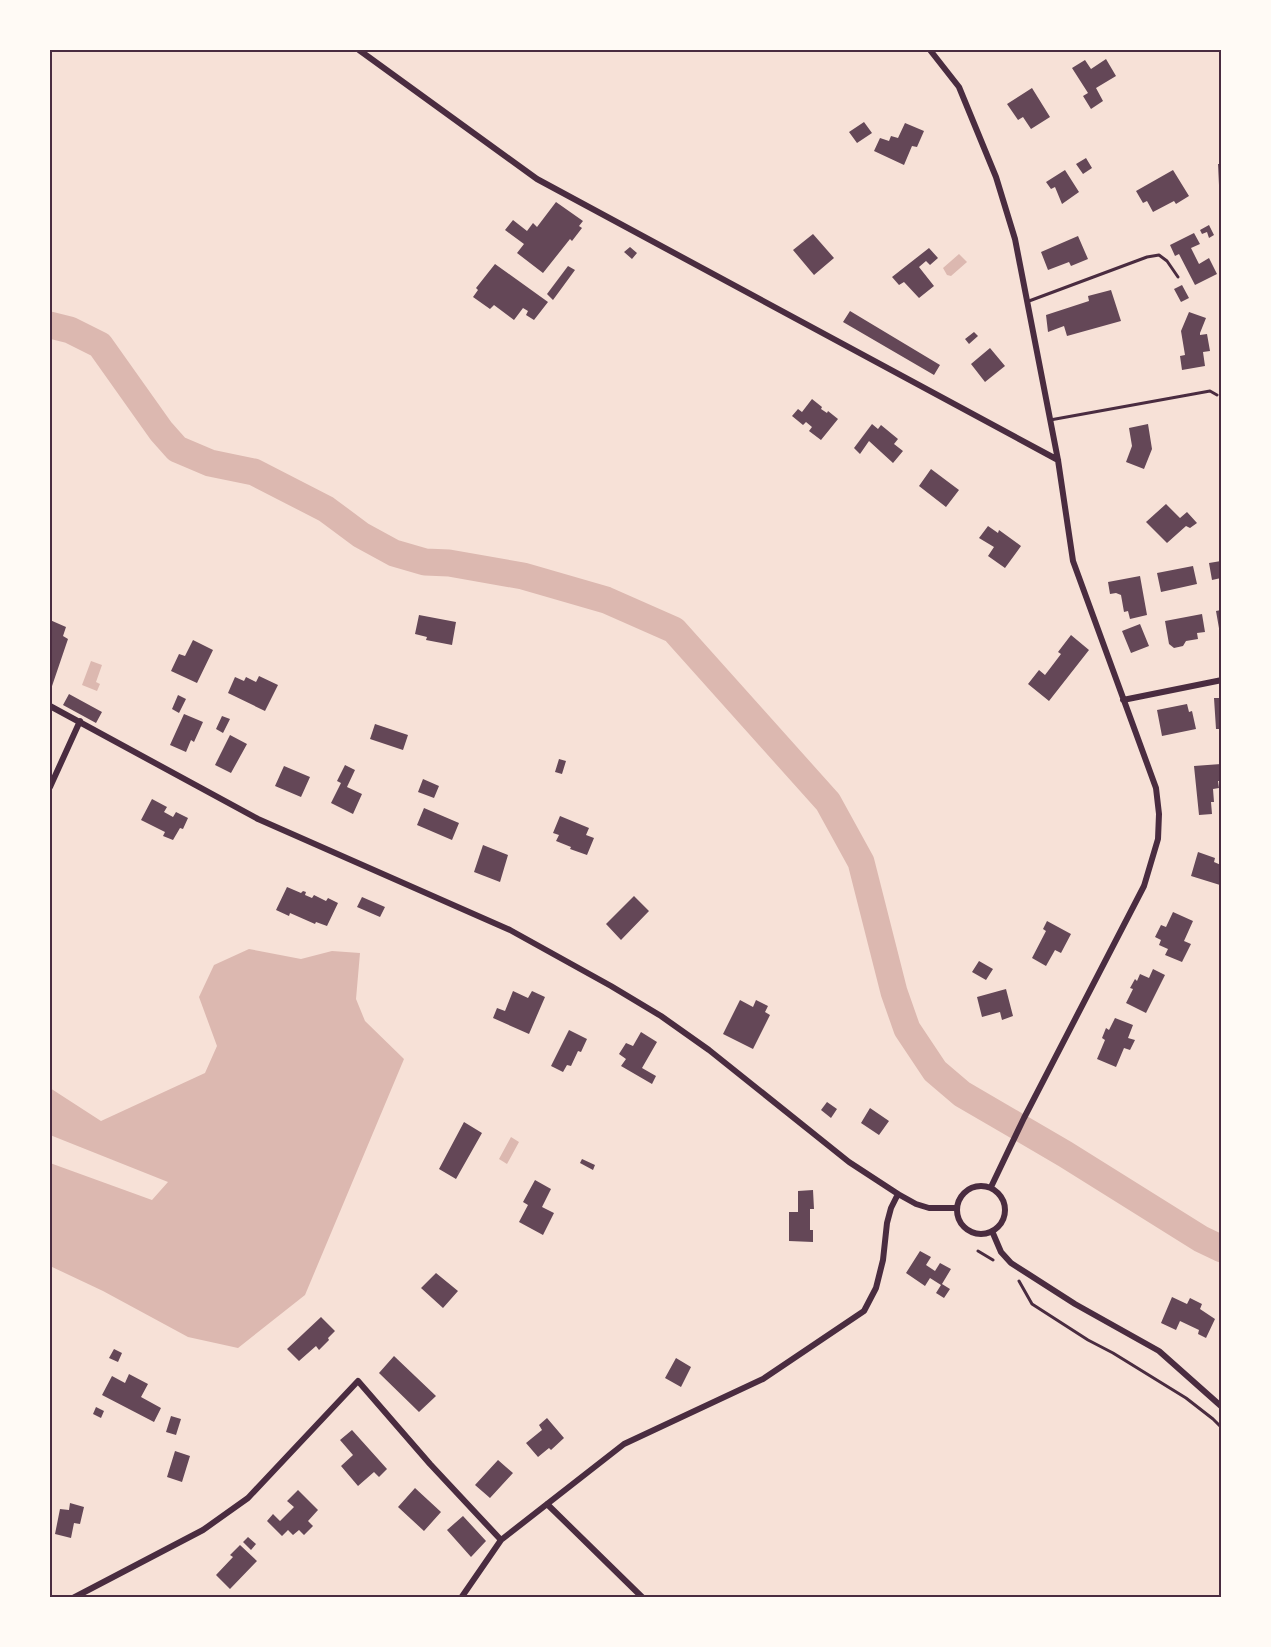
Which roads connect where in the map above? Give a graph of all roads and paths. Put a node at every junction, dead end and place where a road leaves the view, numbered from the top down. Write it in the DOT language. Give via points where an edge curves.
graph roads {
  1 [pos="359,50"];
  2 [pos="930,50"];
  3 [pos="1178,277"];
  4 [pos="1027,302"];
  5 [pos="1217,394"];
  6 [pos="1050,420"];
  7 [pos="1058,460"];
  8 [pos="1221,680"];
  9 [pos="1123,700"];
  10 [pos="50,706"];
  11 [pos="80,721"];
  12 [pos="50,787"];
  13 [pos="991,1187"];
  14 [pos="898,1194"];
  15 [pos="956,1208"];
  16 [pos="992,1231"];
  17 [pos="978,1251"];
  18 [pos="999,1264"];
  19 [pos="1016,1277"];
  20 [pos="1221,1407"];
  21 [pos="1221,1428"];
  22 [pos="547,1504"];
  23 [pos="501,1540"];
  24 [pos="74,1598"];
  25 [pos="461,1598"];
  26 [pos="643,1598"];
  1 -- 7 [label="street" via="537,179"];
  2 -- 4 [label="street" via="959,87 996,177 1015,239"];
  3 -- 4 [label="lane" via="1159,255 1147,256"];
  4 -- 6 [label="street"];
  5 -- 6 [label="lane" via="1210,391"];
  6 -- 7 [label="street"];
  7 -- 9 [label="street" via="1073,561"];
  8 -- 9 [label="street"];
  9 -- 13 [label="street" via="1156,788 1158,839 1144,886"];
  10 -- 11 [label="street"];
  11 -- 12 [label="street"];
  11 -- 14 [label="street" via="258,819 510,930 611,986 709,1050 849,1162"];
  13 -- 15 [label="street" via="968,1189"];
  13 -- 16 [label="street" via="1002,1198 1005,1213 1003,1221"];
  14 -- 15 [label="street" via="929,1208"];
  14 -- 22 [label="street" via="887,1223 876,1288 864,1311 763,1379 624,1444"];
  15 -- 16 [label="street" via="964,1228 977,1234"];
  16 -- 20 [label="street" via="1011,1263 1159,1351"];
  17 -- 18 [label="path"];
  19 -- 21 [label="path" via="1032,1304 1186,1398"];
  22 -- 23 [label="street"];
  22 -- 26 [label="street"];
  23 -- 24 [label="street" via="358,1381 248,1498 203,1530"];
  23 -- 25 [label="street"];
}
